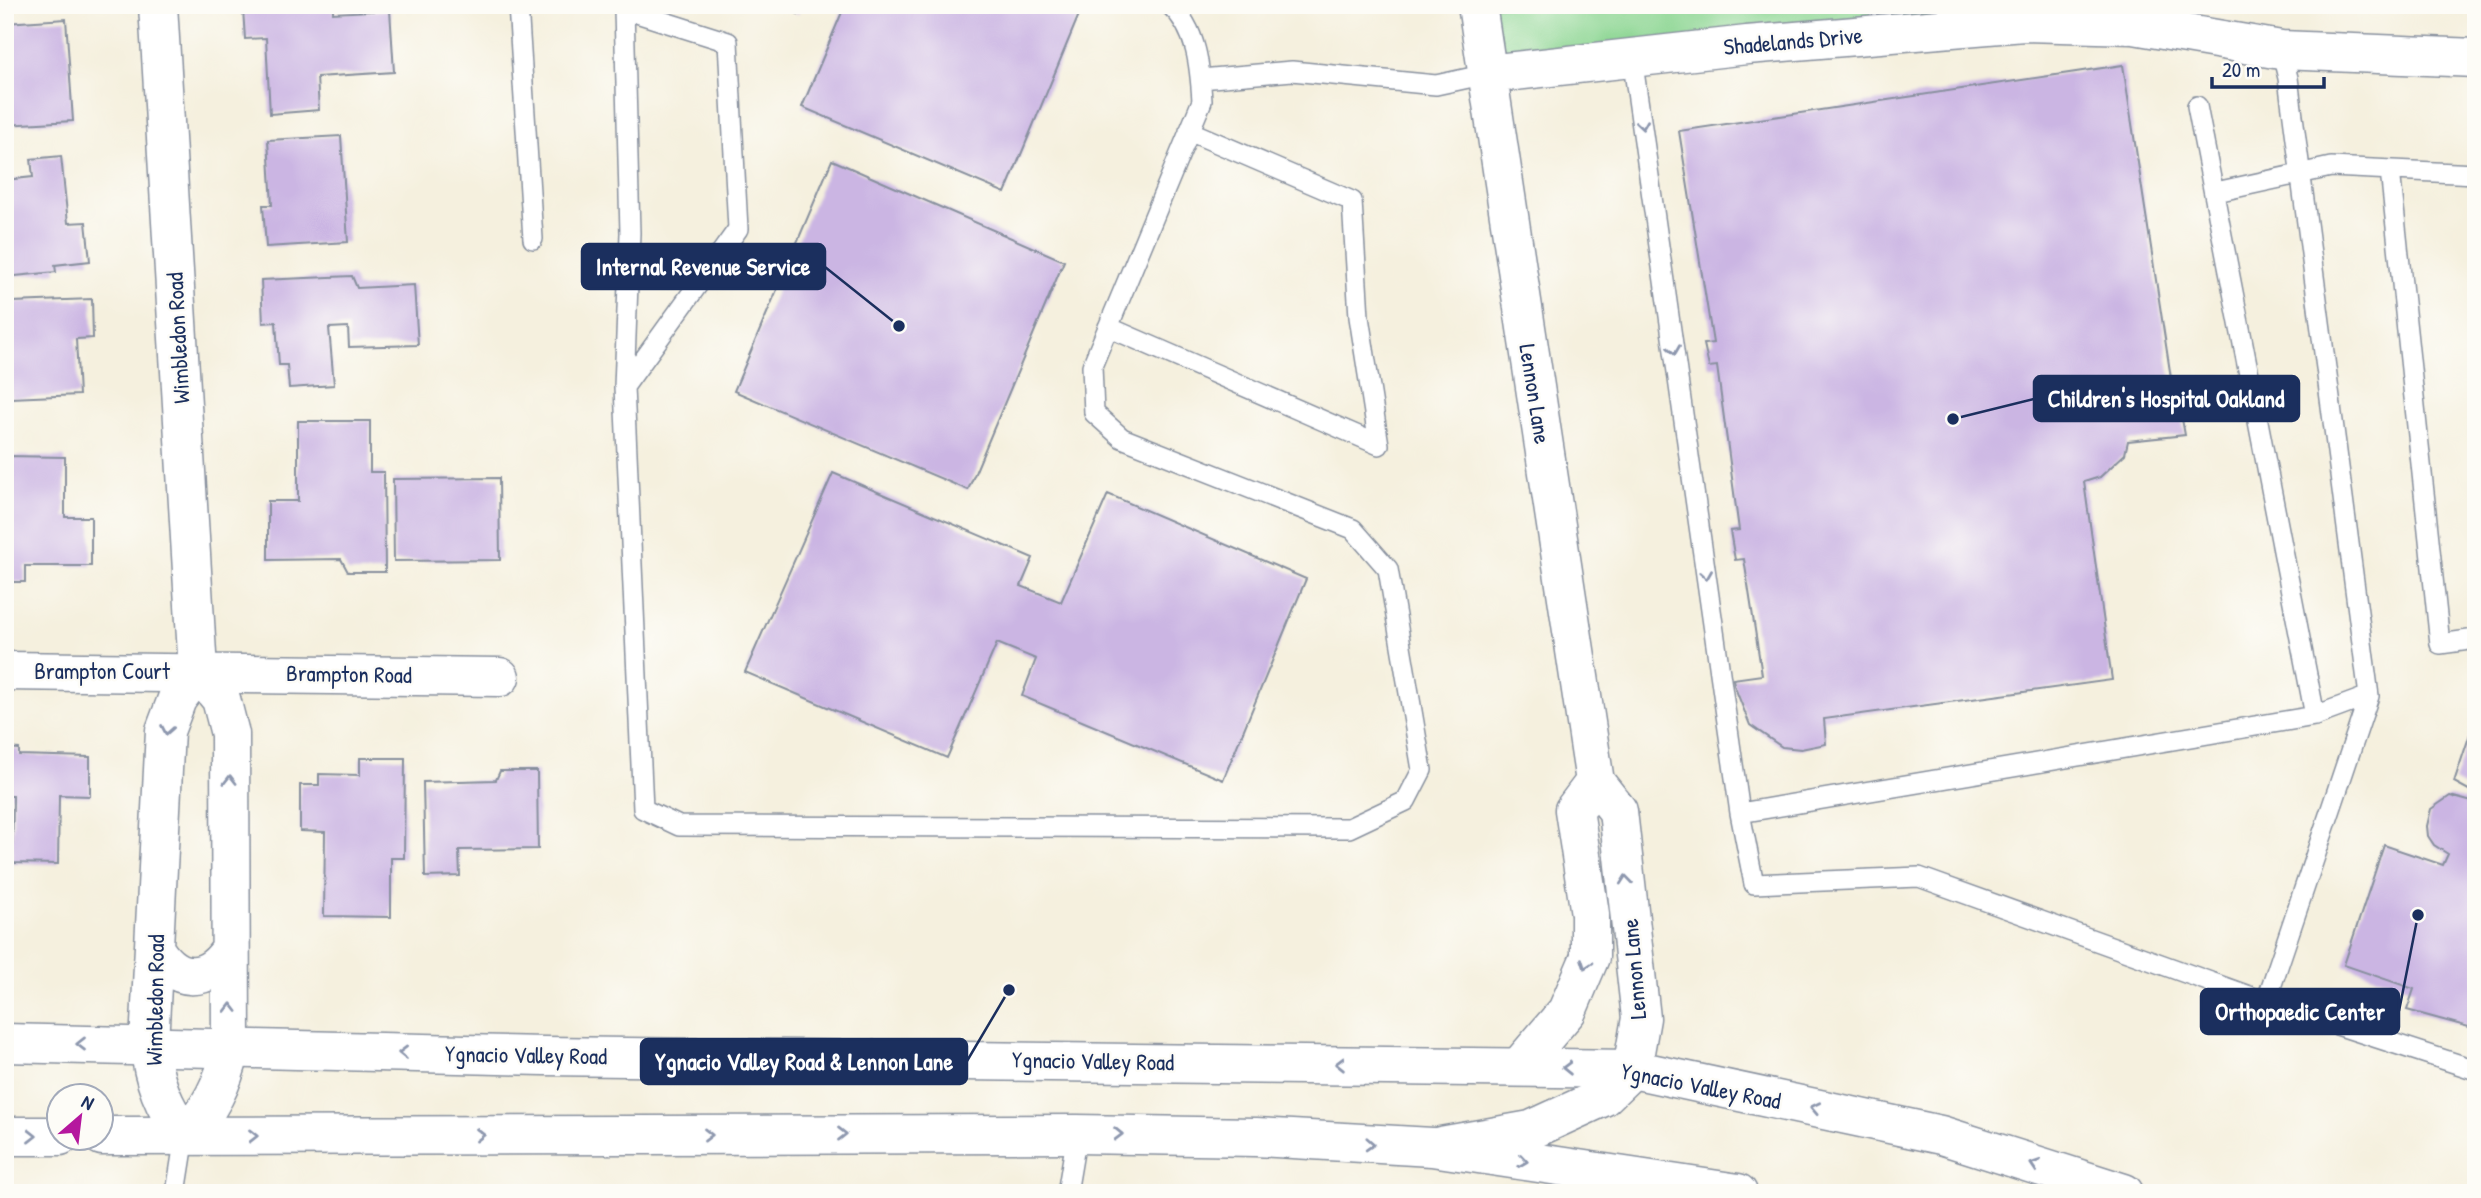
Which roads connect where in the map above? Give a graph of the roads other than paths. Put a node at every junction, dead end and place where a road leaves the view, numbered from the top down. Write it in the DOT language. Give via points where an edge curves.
graph roads {
  1 [pos="158,5"];
  2 [pos="518,5"];
  3 [pos="1170,5"];
  4 [pos="1477,5"];
  5 [pos="2281,50"];
  6 [pos="1632,57"];
  7 [pos="2476,58"];
  8 [pos="1487,74"];
  9 [pos="1201,79"];
  10 [pos="2197,106"];
  11 [pos="1189,131"];
  12 [pos="2390,170"];
  13 [pos="2301,173"];
  14 [pos="2476,174"];
  15 [pos="2216,192"];
  16 [pos="533,239"];
  17 [pos="1108,327"];
  18 [pos="624,387"];
  19 [pos="2476,639"];
  20 [pos="5,671"];
  21 [pos="198,671"];
  22 [pos="500,677"];
  23 [pos="2369,696"];
  24 [pos="2315,716"];
  25 [pos="1595,782"];
  26 [pos="1740,813"];
  27 [pos="154,948"];
  28 [pos="230,950"];
  29 [pos="2266,1002"];
  30 [pos="5,1044"];
  31 [pos="149,1044"];
  32 [pos="230,1049"];
  33 [pos="1519,1067"];
  34 [pos="1632,1069"];
  35 [pos="2476,1070"];
  36 [pos="1077,1133"];
  37 [pos="5,1136"];
  38 [pos="46,1136"];
  39 [pos="116,1136"];
  40 [pos="185,1136"];
  41 [pos="1432,1147"];
  42 [pos="176,1193"];
  43 [pos="1067,1193"];
  44 [pos="1738,1193"];
  45 [pos="2124,1193"];
  1 -- 21 [label="main road, Wimbledon Road"];
  2 -- 16 [label="lane"];
  3 -- 9 [label="lane" via="1179,13 1199,56"];
  4 -- 8 [label="main road, Lennon Lane"];
  5 -- 6 [label="main road, Shadelands Drive" via="2134,25 2024,22"];
  5 -- 7 [label="main road, Shadelands Drive"];
  5 -- 13 [label="lane"];
  6 -- 8 [label="main road, Shadelands Drive"];
  6 -- 26 [label="lane, one-way"];
  8 -- 9 [label="lane" via="1436,85 1292,71"];
  8 -- 25 [label="main road, Lennon Lane"];
  9 -- 11 [label="lane" via="1202,101"];
  10 -- 15 [label="lane"];
  11 -- 17 [label="lane"];
  11 -- 17 [label="lane" via="1352,201 1359,317 1379,445"];
  12 -- 13 [label="lane" via="2331,167"];
  12 -- 14 [label="lane"];
  12 -- 19 [label="lane" via="2440,644"];
  13 -- 15 [label="lane"];
  13 -- 23 [label="lane"];
  15 -- 24 [label="lane"];
  17 -- 18 [label="lane" via="1092,366 1094,413 1122,438 1353,528 1388,569 1422,770 1406,801 1349,828 679,826 643,809"];
  18 -- 18 [label="lane" via="630,233 624,9 728,42 738,229"];
  20 -- 21 [label="main road, Brampton Court"];
  21 -- 22 [label="main road, Brampton Road"];
  21 -- 27 [label="main road, Wimbledon Road, one-way" via="177,699 165,731"];
  28 -- 21 [label="main road, one-way" via="230,734 221,699"];
  23 -- 24 [label="lane"];
  23 -- 29 [label="lane"];
  24 -- 26 [label="lane"];
  25 -- 33 [label="main road, Lennon Lane, one-way" via="1574,810 1590,914 1590,957 1567,1011"];
  34 -- 25 [label="main road, Lennon Lane, one-way" via="1641,1018 1618,811"];
  26 -- 29 [label="lane" via="1754,884 1919,877"];
  27 -- 28 [label="main road" via="162,962 192,976 208,973"];
  27 -- 31 [label="main road, Wimbledon Road"];
  32 -- 28 [label="main road, one-way"];
  29 -- 35 [label="lane"];
  31 -- 30 [label="main road, Ygnacio Valley Road, one-way"];
  31 -- 32 [label="main road, Ygnacio Valley Road"];
  31 -- 40 [label="main road, Wimbledon Road" via="159,1093"];
  33 -- 32 [label="main road, Ygnacio Valley Road, one-way"];
  32 -- 40 [label="main road" via="216,1097"];
  34 -- 33 [label="main road, Ygnacio Valley Road, one-way"];
  34 -- 41 [label="main road" via="1603,1097 1531,1130"];
  45 -- 34 [label="main road, Ygnacio Valley Road, one-way" via="1941,1135"];
  40 -- 36 [label="main road, one-way"];
  36 -- 41 [label="main road, one-way"];
  36 -- 43 [label="lane"];
  37 -- 38 [label="main road, one-way"];
  39 -- 40 [label="main road"];
  40 -- 42 [label="lane"];
  41 -- 44 [label="main road, one-way"];
}
